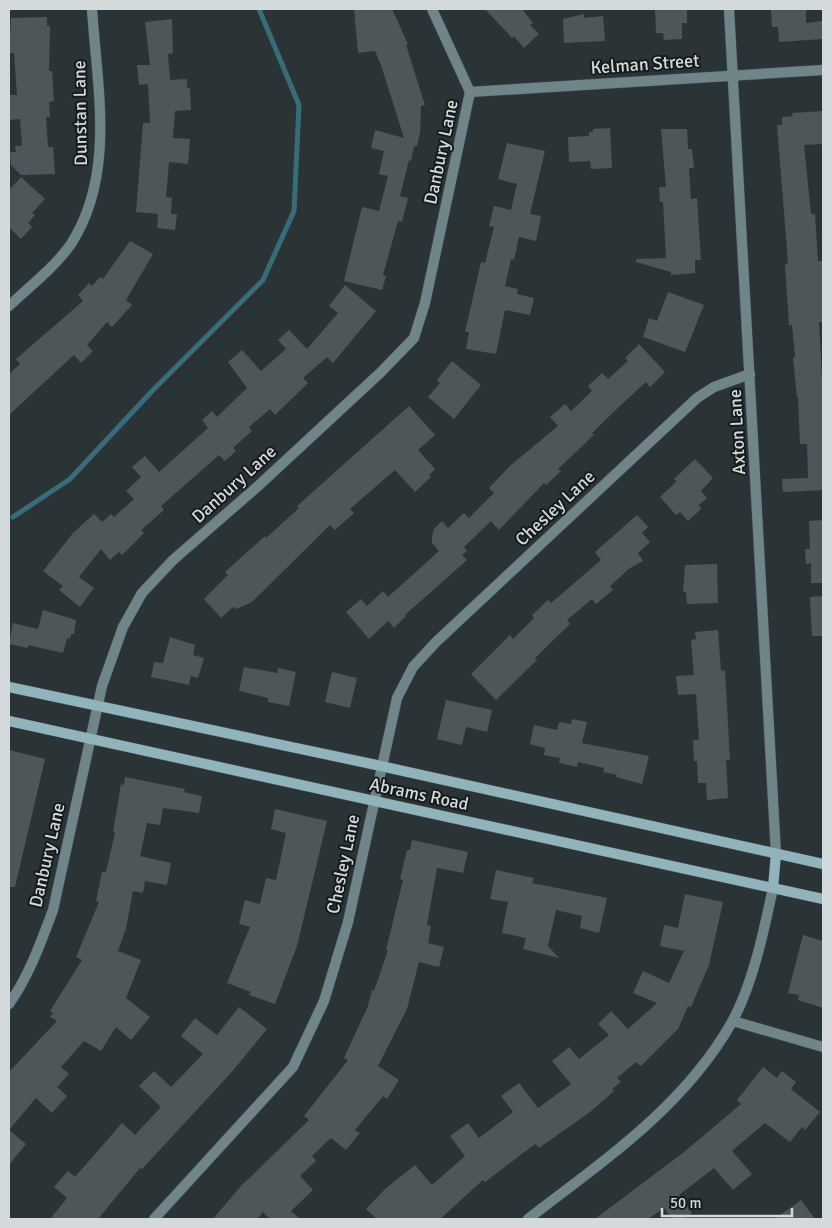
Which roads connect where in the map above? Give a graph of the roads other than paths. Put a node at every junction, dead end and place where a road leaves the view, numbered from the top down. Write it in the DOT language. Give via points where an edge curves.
graph roads {
  1 [pos="92,9"];
  2 [pos="432,9"];
  3 [pos="729,9"];
  4 [pos="823,70"];
  5 [pos="733,75"];
  6 [pos="470,92"];
  7 [pos="9,306"];
  8 [pos="750,374"];
  9 [pos="9,687"];
  10 [pos="98,707"];
  11 [pos="9,721"];
  12 [pos="91,739"];
  13 [pos="381,766"];
  14 [pos="373,801"];
  15 [pos="776,854"];
  16 [pos="823,864"];
  17 [pos="773,888"];
  18 [pos="823,899"];
  19 [pos="9,1004"];
  20 [pos="733,1021"];
  21 [pos="823,1047"];
  22 [pos="154,1219"];
  23 [pos="528,1219"];
  1 -- 7 [label="street, Dunstan Lane" via="100,132 95,189 86,217 70,245"];
  2 -- 6 [label="street, Danbury Lane"];
  3 -- 5 [label="street, Axton Lane"];
  4 -- 5 [label="street, Kelman Street"];
  5 -- 6 [label="street, Kelman Street"];
  5 -- 8 [label="street, Axton Lane"];
  6 -- 10 [label="street, Danbury Lane" via="425,303 414,338 264,480 173,560 142,593 123,626 107,669"];
  8 -- 13 [label="street, Chesley Lane" via="714,387 697,398 436,642 413,667 397,698"];
  8 -- 15 [label="street, Axton Lane"];
  9 -- 10 [label="main road, Abrams Road"];
  10 -- 12 [label="street, Danbury Lane"];
  10 -- 13 [label="main road, Abrams Road"];
  11 -- 12 [label="main road, Abrams Road"];
  12 -- 14 [label="main road, Abrams Road"];
  12 -- 19 [label="street, Danbury Lane" via="53,910 32,961"];
  13 -- 14 [label="street, Chesley Lane"];
  13 -- 15 [label="main road, Abrams Road"];
  14 -- 17 [label="main road, Abrams Road"];
  14 -- 22 [label="street, Chesley Lane" via="337,962 324,1001 293,1067"];
  15 -- 16 [label="main road, Abrams Road"];
  15 -- 17 [label="main road"];
  17 -- 18 [label="main road, Abrams Road"];
  17 -- 20 [label="street" via="751,974"];
  20 -- 21 [label="street"];
  20 -- 23 [label="street" via="700,1072 643,1130"];
}
